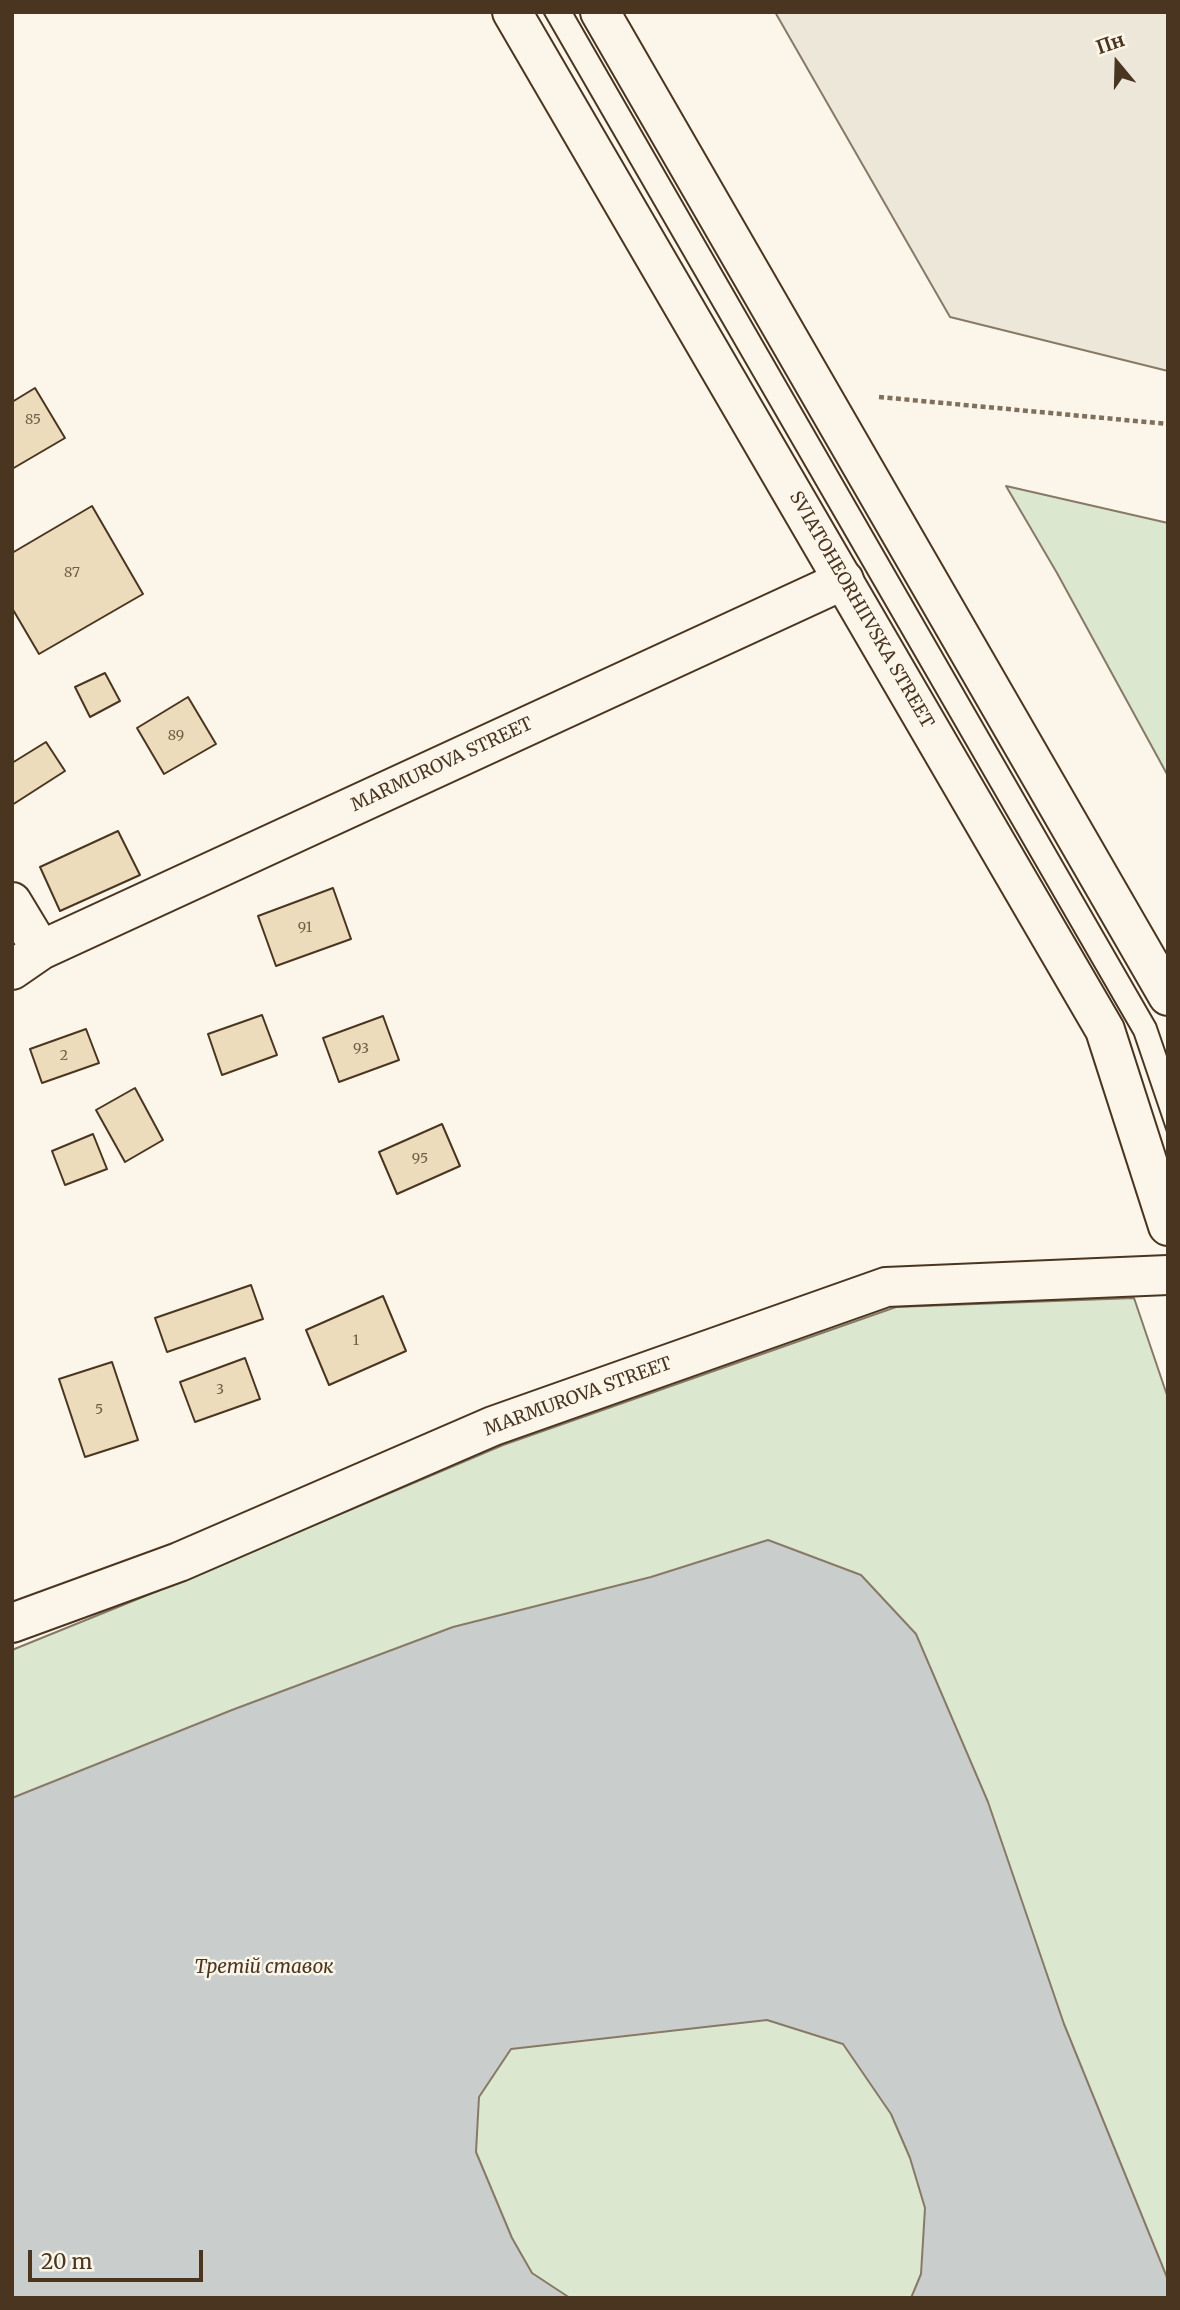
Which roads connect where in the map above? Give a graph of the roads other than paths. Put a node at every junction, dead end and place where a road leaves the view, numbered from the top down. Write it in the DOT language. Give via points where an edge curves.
graph roads {
  1 [pos="512,12"];
  2 [pos="600,12"];
  3 [pos="844,580"];
  4 [pos="12,902"];
  5 [pos="27,960"];
  6 [pos="1168,996"];
  7 [pos="1168,1226"];
  8 [pos="1168,1275"];
  9 [pos="12,1623"];
  1 -- 3 [label="main road, SVIATOHEORHIIVSKA STREET"];
  2 -- 6 [label="main road"];
  3 -- 5 [label="main road, MARMUROVA STREET"];
  3 -- 7 [label="main road, SVIATOHEORHIIVSKA STREET" via="1105,1030"];
  4 -- 5 [label="main road, MARMUROVA STREET"];
  8 -- 9 [label="main road, MARMUROVA STREET" via="886,1287 493,1426 179,1562"];
}
